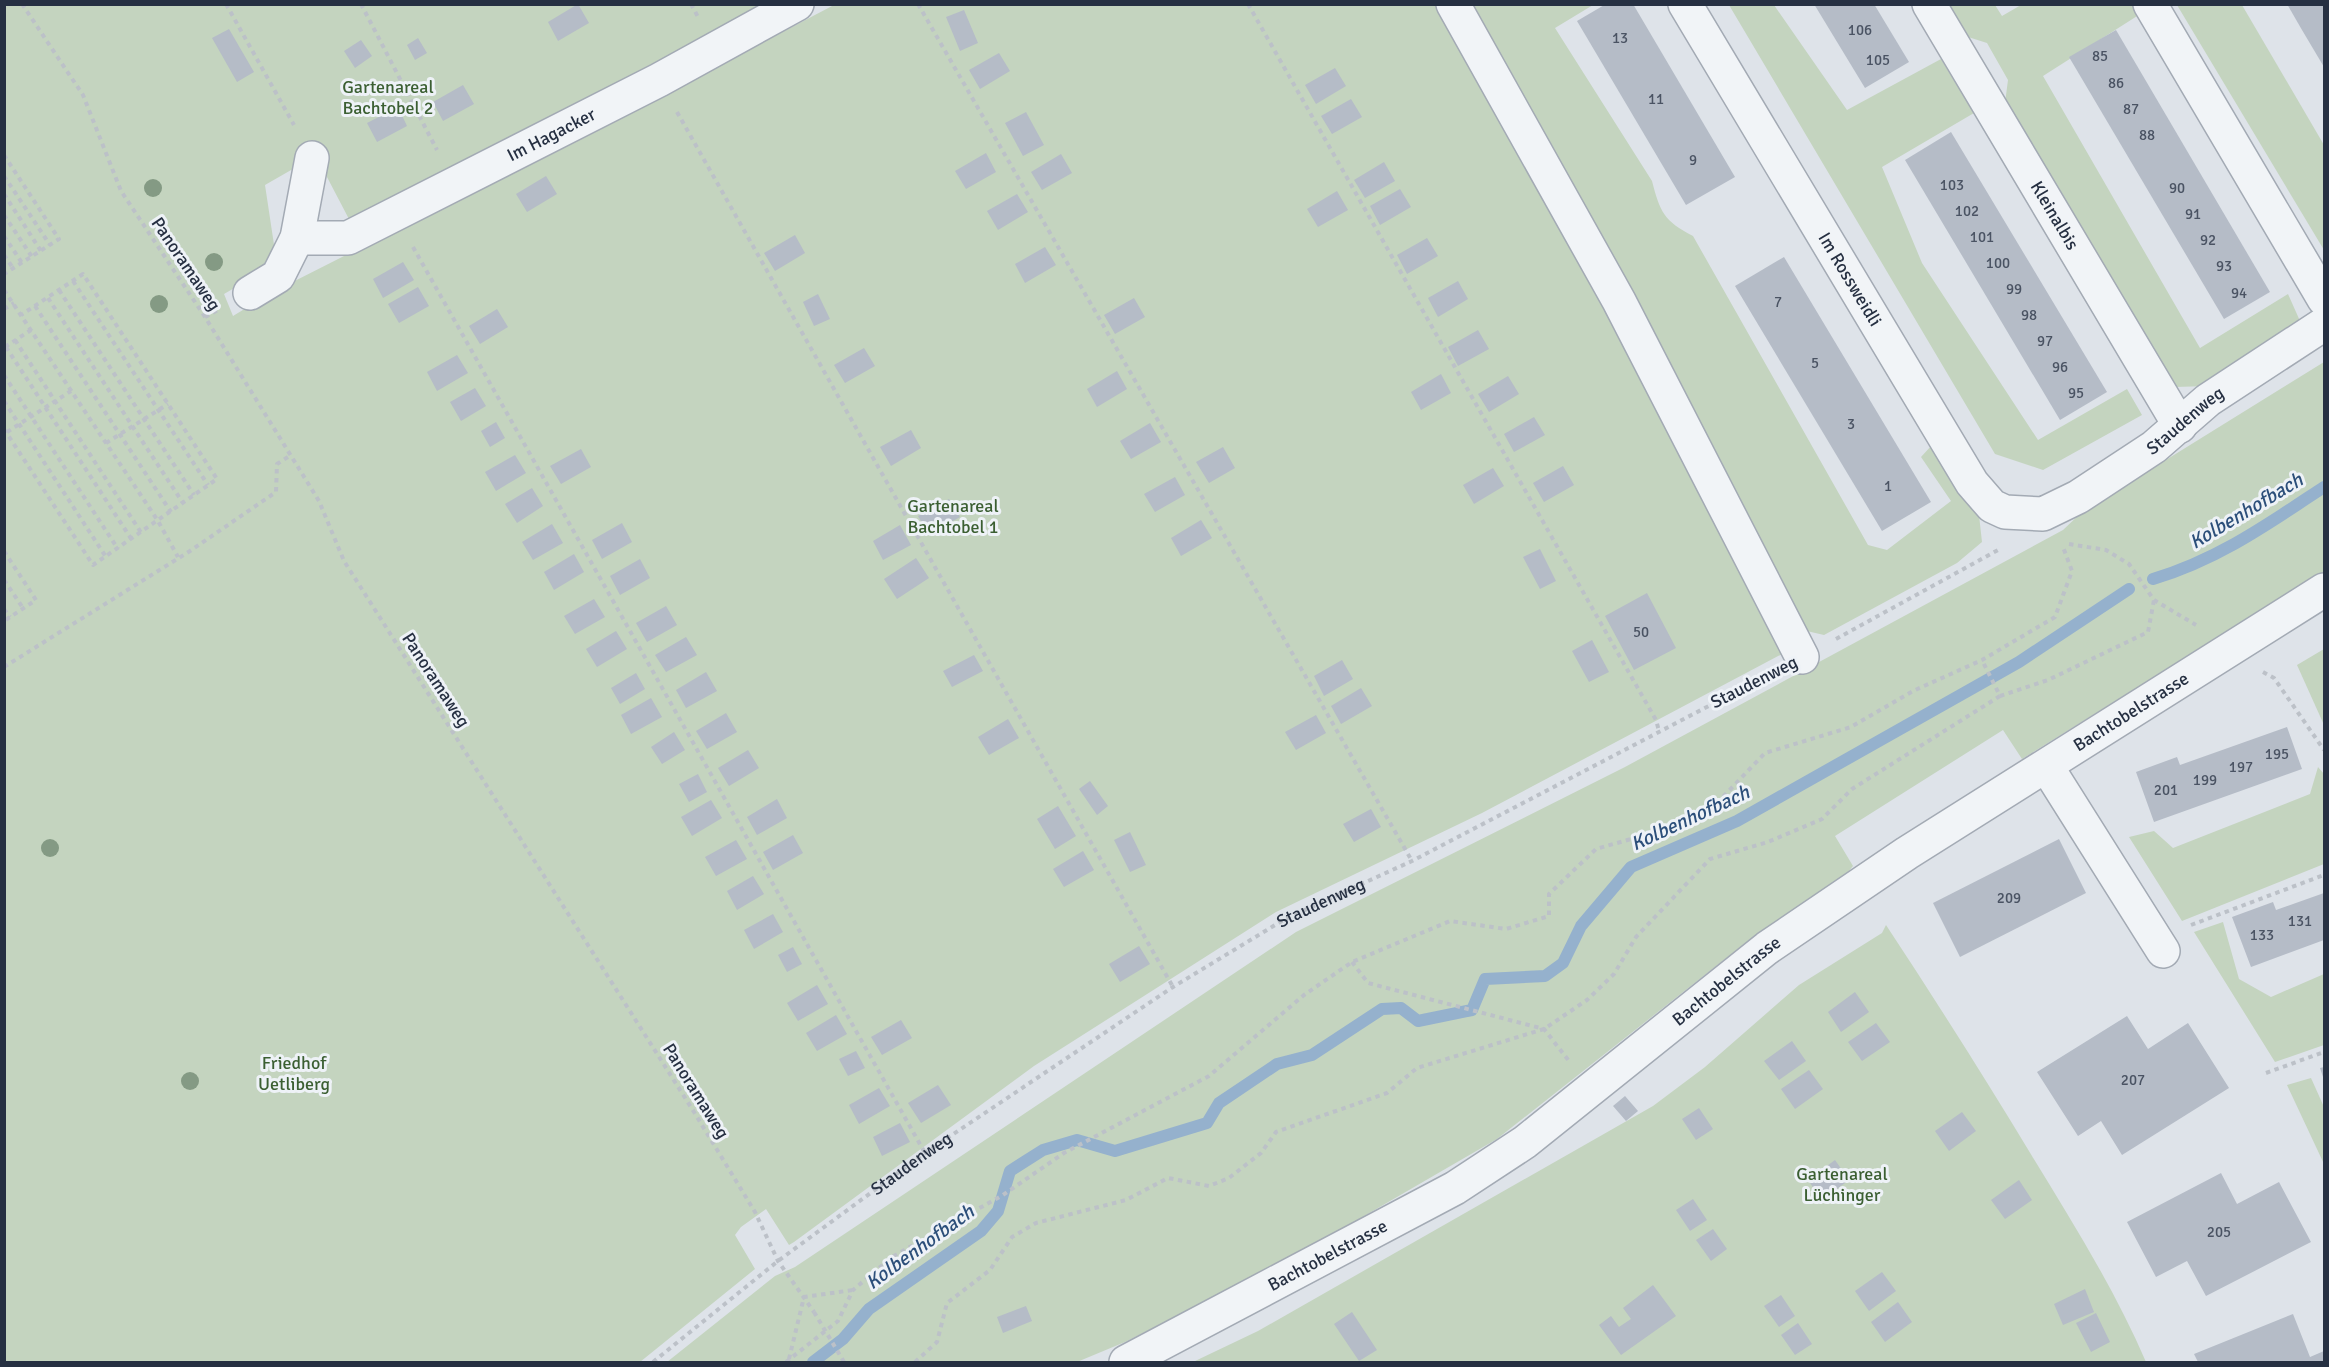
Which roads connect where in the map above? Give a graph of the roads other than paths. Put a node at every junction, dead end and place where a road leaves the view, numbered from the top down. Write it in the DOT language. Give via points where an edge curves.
graph roads {
  1 [pos="797,4"];
  2 [pos="1453,4"];
  3 [pos="1685,4"];
  4 [pos="1929,4"];
  5 [pos="2150,4"];
  6 [pos="312,158"];
  7 [pos="297,238"];
  8 [pos="2325,299"];
  9 [pos="237,300"];
  10 [pos="2325,324"];
  11 [pos="2180,426"];
  12 [pos="2043,514"];
  13 [pos="2325,590"];
  14 [pos="1802,657"];
  15 [pos="2047,767"];
  16 [pos="2163,951"];
  17 [pos="1126,1362"];
  1 -- 7 [label="street, Im Hagacker" via="659,80 348,238"];
  2 -- 14 [label="street" via="1619,301"];
  3 -- 12 [label="street, Im Rossweidli" via="1972,483 1992,506 2005,512"];
  4 -- 11 [label="street, Kleinalbis"];
  5 -- 8 [label="street"];
  6 -- 7 [label="street"];
  7 -- 9 [label="street" via="278,276"];
  10 -- 11 [label="street, Staudenweg" via="2208,400"];
  11 -- 12 [label="street, Staudenweg" via="2078,497"];
  13 -- 15 [label="street, Bachtobelstrasse"];
  15 -- 16 [label="street"];
  15 -- 17 [label="street, Bachtobelstrasse" via="1907,853 1767,948 1525,1142 1455,1188"];
}
